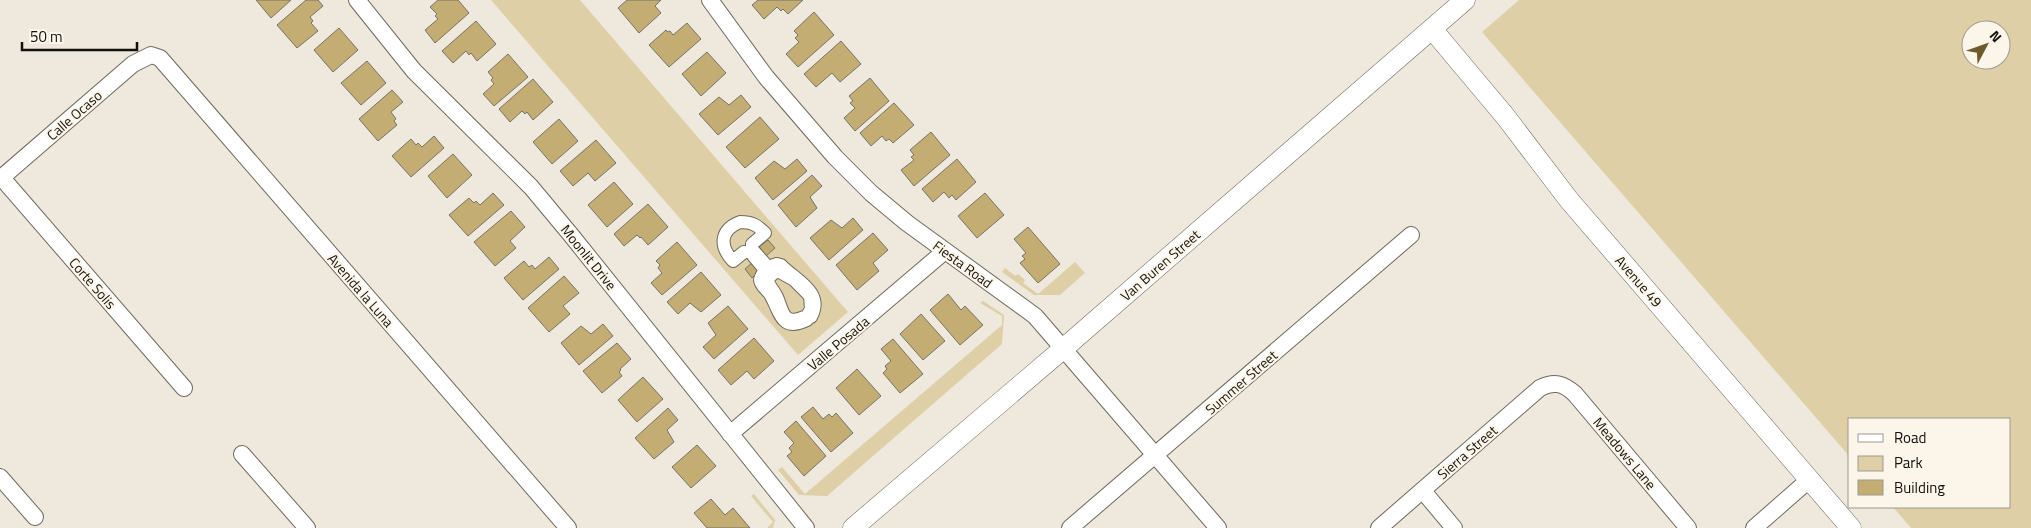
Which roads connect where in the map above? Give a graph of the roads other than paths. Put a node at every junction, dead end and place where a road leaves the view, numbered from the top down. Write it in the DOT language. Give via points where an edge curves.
graph roads {
  1 [pos="357,0"];
  2 [pos="710,0"];
  3 [pos="1465,0"];
  4 [pos="1432,29"];
  5 [pos="152,55"];
  6 [pos="1,179"];
  7 [pos="1411,235"];
  8 [pos="945,251"];
  9 [pos="772,290"];
  10 [pos="1064,348"];
  11 [pos="1558,383"];
  12 [pos="184,388"];
  13 [pos="730,434"];
  14 [pos="242,454"];
  15 [pos="1155,455"];
  16 [pos="0,477"];
  17 [pos="1810,480"];
  18 [pos="1423,491"];
  19 [pos="35,517"];
  20 [pos="307,528"];
  21 [pos="568,528"];
  22 [pos="806,528"];
  23 [pos="853,528"];
  24 [pos="1070,528"];
  25 [pos="1218,528"];
  26 [pos="1379,528"];
  27 [pos="1454,528"];
  28 [pos="1688,528"];
  29 [pos="1754,528"];
  30 [pos="1851,528"];
  1 -- 13 [label="street, Moonlit Drive" via="414,71 548,208"];
  2 -- 8 [label="street, Fiesta Road" via="766,77 835,157 871,193"];
  3 -- 4 [label="street, Van Buren Street"];
  4 -- 10 [label="street, Van Buren Street"];
  4 -- 17 [label="street, Avenue 49" via="1506,116 1569,200"];
  5 -- 6 [label="street, Calle Ocaso" via="134,64"];
  5 -- 21 [label="street, Avenida la Luna" via="160,58"];
  6 -- 12 [label="street, Corte Solis"];
  7 -- 15 [label="street, Summer Street"];
  8 -- 10 [label="street, Fiesta Road" via="1035,316"];
  8 -- 13 [label="street, Valle Posada"];
  9 -- 9 [label="street" via="784,315 807,320 793,323 780,316 770,294 760,282 765,270 750,252 744,252 733,261 727,254 723,246 731,226 750,222 765,234 752,244 752,249 768,267 781,265 809,290 814,301 810,317 810,296 784,273 772,274 768,280"];
  10 -- 15 [label="street, Fiesta Road"];
  10 -- 23 [label="street, Van Buren Street"];
  11 -- 18 [label="street, Sierra Street" via="1540,388"];
  11 -- 28 [label="street, Meadows Lane" via="1575,394"];
  13 -- 22 [label="street, Moonlit Drive"];
  14 -- 20 [label="street"];
  15 -- 24 [label="street, Summer Street"];
  15 -- 25 [label="street, Fiesta Road"];
  16 -- 19 [label="street"];
  17 -- 29 [label="street"];
  17 -- 30 [label="street, Avenue 49"];
  18 -- 26 [label="street, Sierra Street"];
  18 -- 27 [label="street"];
}
